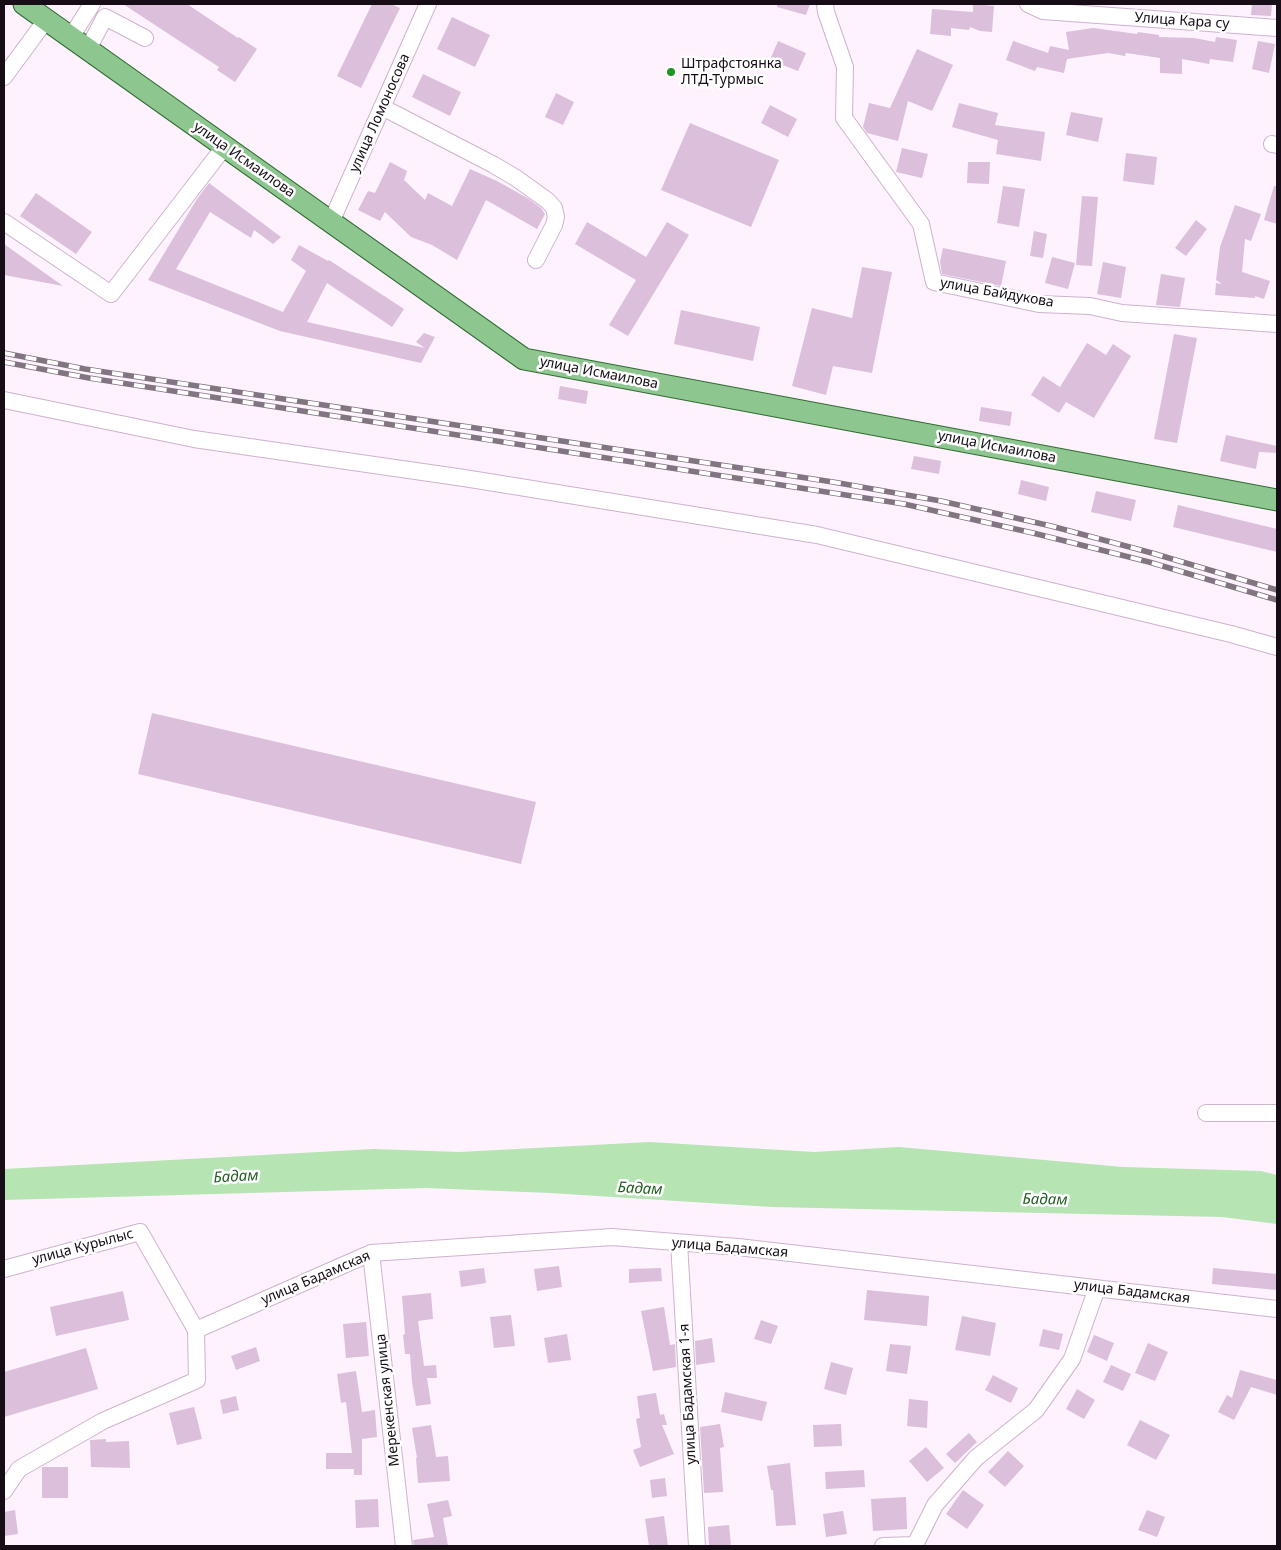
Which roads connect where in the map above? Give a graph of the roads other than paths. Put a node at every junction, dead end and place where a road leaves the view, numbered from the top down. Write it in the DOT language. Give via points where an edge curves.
graph roads {
  1 [pos="24,4"];
  2 [pos="92,4"];
  3 [pos="428,4"];
  4 [pos="825,4"];
  5 [pos="1028,4"];
  6 [pos="46,20"];
  7 [pos="1277,28"];
  8 [pos="71,37"];
  9 [pos="144,38"];
  10 [pos="88,49"];
  11 [pos="4,77"];
  12 [pos="382,107"];
  13 [pos="225,146"];
  14 [pos="4,222"];
  15 [pos="331,222"];
  16 [pos="536,260"];
  17 [pos="1277,324"];
  18 [pos="4,400"];
  19 [pos="1277,500"];
  20 [pos="1277,647"];
  21 [pos="1206,1113"];
  22 [pos="1277,1113"];
  23 [pos="679,1243"];
  24 [pos="372,1253"];
  25 [pos="4,1269"];
  26 [pos="1097,1288"];
  27 [pos="1277,1309"];
  28 [pos="196,1330"];
  29 [pos="4,1491"];
  30 [pos="916,1545"];
  31 [pos="404,1546"];
  32 [pos="697,1546"];
  33 [pos="892,1546"];
  1 -- 6 [label="main road, улица Исмаилова"];
  2 -- 8 [label="street"];
  3 -- 12 [label="street, улица Ломоносова"];
  4 -- 17 [label="street, улица Байдукова" via="845,67 844,118 921,224 934,282 1039,304"];
  5 -- 7 [label="street, Улица Кара су" via="1043,11"];
  6 -- 8 [label="main road, улица Исмаилова"];
  6 -- 11 [label="street"];
  8 -- 10 [label="main road, улица Исмаилова"];
  9 -- 10 [label="street" via="105,17"];
  10 -- 13 [label="main road, улица Исмаилова"];
  12 -- 15 [label="street, улица Ломоносова"];
  12 -- 16 [label="street" via="494,165 548,201 556,217"];
  13 -- 14 [label="street" via="111,294"];
  13 -- 15 [label="main road, улица Исмаилова"];
  15 -- 19 [label="main road, улица Исмаилова" via="524,359"];
  18 -- 20 [label="street" via="194,439 464,478 817,536 1222,631"];
  21 -- 22 [label="street"];
  23 -- 24 [label="street, улица Бадамская" via="612,1237"];
  23 -- 26 [label="street, улица Бадамская"];
  23 -- 32 [label="street, улица Бадамская 1-я"];
  24 -- 28 [label="street, улица Бадамская"];
  24 -- 31 [label="street, Мерекенская улица"];
  25 -- 28 [label="street, улица Курылыс" via="140,1232"];
  26 -- 27 [label="street, улица Бадамская"];
  26 -- 30 [label="street" via="1072,1359 1036,1410 976,1458 935,1504"];
  28 -- 29 [label="street" via="197,1380 103,1421 19,1469"];
  30 -- 33 [label="street"];
}
